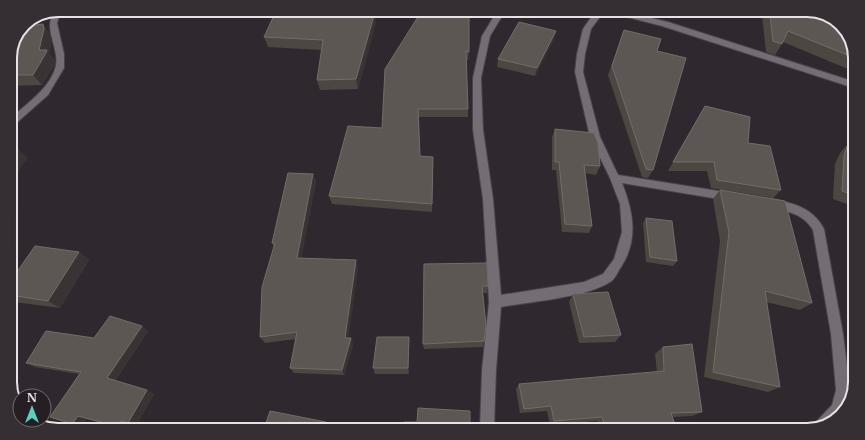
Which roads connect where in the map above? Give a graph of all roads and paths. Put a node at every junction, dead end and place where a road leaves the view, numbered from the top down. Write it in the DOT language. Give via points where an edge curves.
graph roads {
  1 [pos="498,17"];
  2 [pos="596,17"];
  3 [pos="638,17"];
  4 [pos="54,18"];
  5 [pos="848,83"];
  6 [pos="17,118"];
  7 [pos="615,178"];
  8 [pos="742,199"];
  9 [pos="758,201"];
  10 [pos="495,302"];
  11 [pos="838,409"];
  12 [pos="487,423"];
  1 -- 10 [label="street" via="486,36 478,78 478,130 488,199"];
  2 -- 7 [label="street" via="587,29 579,72 595,136"];
  3 -- 5 [label="street"];
  4 -- 6 [label="street" via="49,24 60,54 60,68 45,93"];
  7 -- 8 [label="street"];
  7 -- 10 [label="street" via="625,204 628,232 619,261 607,278 585,287"];
  9 -- 11 [label="street" via="801,210 813,219 818,229 837,334 843,390"];
  10 -- 12 [label="street"];
}
